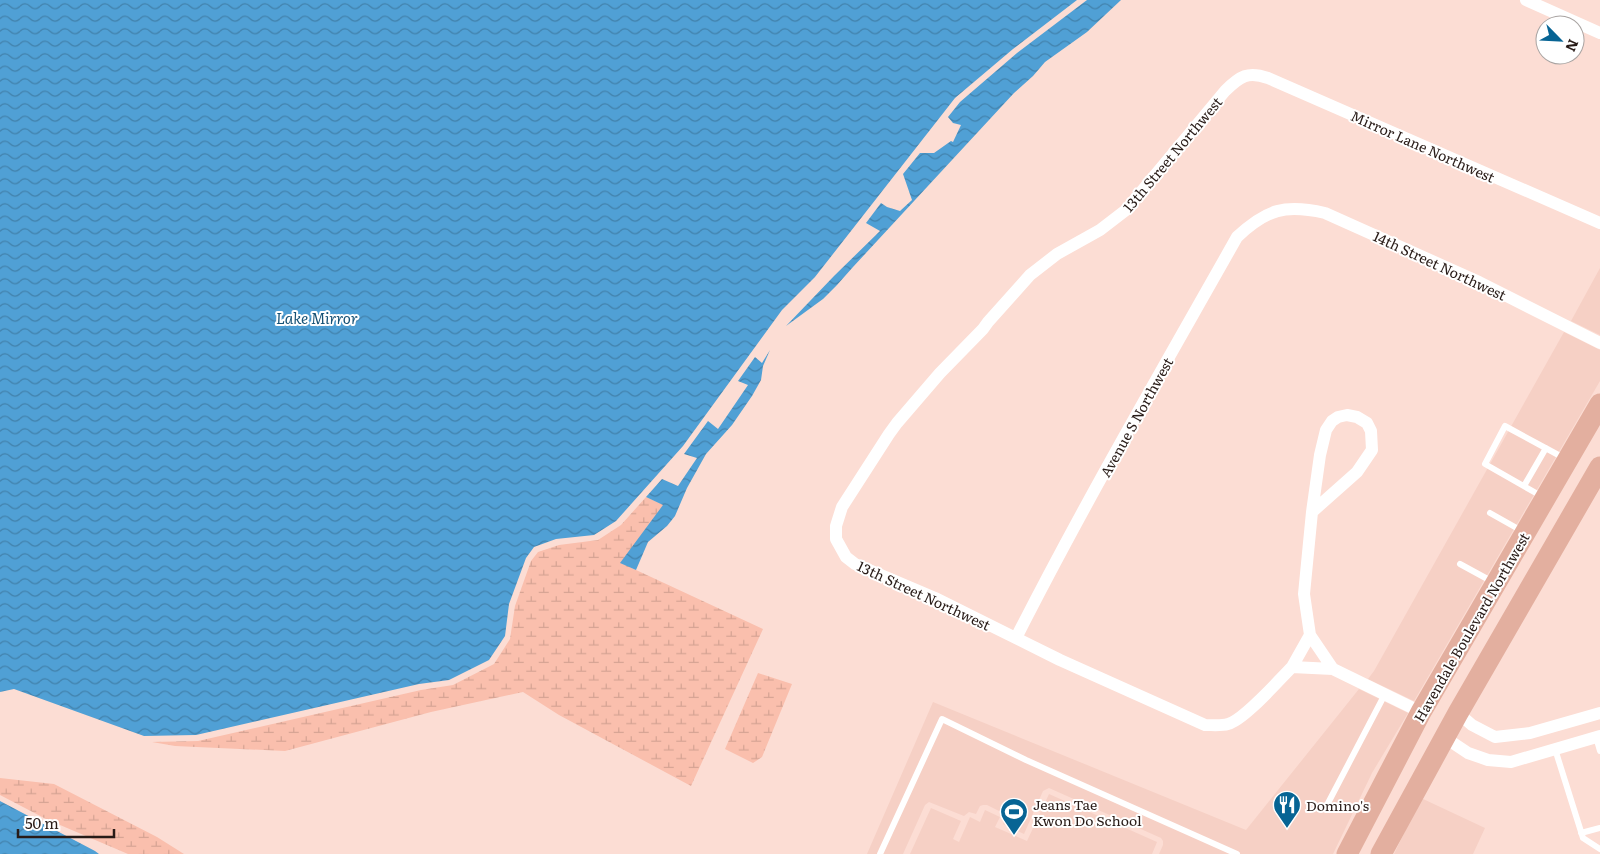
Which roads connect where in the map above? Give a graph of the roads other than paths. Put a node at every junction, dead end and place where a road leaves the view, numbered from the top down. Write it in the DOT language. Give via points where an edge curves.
graph roads {
  1 [pos="1526,0"];
  2 [pos="1600,33"];
  3 [pos="1244,75"];
  4 [pos="1275,211"];
  5 [pos="1600,223"];
  6 [pos="1600,343"];
  7 [pos="1600,404"];
  8 [pos="1546,448"];
  9 [pos="1568,460"];
  10 [pos="1600,467"];
  11 [pos="1524,486"];
  12 [pos="1546,498"];
  13 [pos="1312,512"];
  14 [pos="1490,513"];
  15 [pos="1525,533"];
  16 [pos="1460,564"];
  17 [pos="1496,583"];
  18 [pos="1466,634"];
  19 [pos="1310,635"];
  20 [pos="1016,638"];
  21 [pos="1292,667"];
  22 [pos="1333,669"];
  23 [pos="1385,694"];
  24 [pos="1421,712"];
  25 [pos="1458,713"];
  26 [pos="1600,713"];
  27 [pos="1444,737"];
  28 [pos="1598,737"];
  29 [pos="1554,749"];
  30 [pos="1600,751"];
  31 [pos="1421,780"];
  32 [pos="1327,805"];
  33 [pos="1600,828"];
  34 [pos="1581,833"];
  35 [pos="1600,849"];
  36 [pos="880,854"];
  37 [pos="1237,854"];
  38 [pos="1347,854"];
  39 [pos="1381,854"];
  1 -- 2 [label="street"];
  3 -- 5 [label="street, Mirror Lane Northwest" via="1257,74 1268,78"];
  3 -- 20 [label="street, 13th Street Northwest" via="1221,96 1126,210 1030,275 897,423 838,516 836,539 846,557 855,564 935,598"];
  4 -- 6 [label="street, 14th Street Northwest" via="1307,208 1325,212 1480,282"];
  4 -- 20 [label="street, Avenue S Northwest" via="1253,223 1237,237"];
  7 -- 9 [label="main road, Havendale Boulevard Northwest"];
  8 -- 9 [label="lane"];
  8 -- 11 [label="lane"];
  8 -- 11 [label="lane" via="1505,426 1485,464"];
  9 -- 12 [label="main road, Havendale Boulevard Northwest"];
  10 -- 25 [label="main road"];
  11 -- 12 [label="lane"];
  12 -- 15 [label="main road, Havendale Boulevard Northwest"];
  13 -- 13 [label="street" via="1326,430 1332,421 1347,415 1367,422 1372,450 1357,472"];
  13 -- 19 [label="street" via="1304,594"];
  14 -- 15 [label="lane"];
  15 -- 17 [label="main road, Havendale Boulevard Northwest"];
  16 -- 17 [label="lane"];
  17 -- 18 [label="main road, Havendale Boulevard Northwest"];
  18 -- 24 [label="main road, Havendale Boulevard Northwest"];
  18 -- 27 [label="main road" via="1442,706"];
  19 -- 21 [label="street, 13th Street Northwest"];
  19 -- 22 [label="street"];
  20 -- 21 [label="street, 13th Street Northwest" via="1205,725 1229,724 1240,718"];
  21 -- 22 [label="street"];
  22 -- 23 [label="street"];
  23 -- 24 [label="street"];
  23 -- 32 [label="lane"];
  24 -- 31 [label="main road" via="1427,726 1427,741"];
  24 -- 38 [label="main road, Havendale Boulevard Northwest"];
  25 -- 26 [label="street" via="1495,737 1530,734"];
  25 -- 27 [label="main road"];
  27 -- 29 [label="street" via="1468,753 1494,761 1511,762"];
  27 -- 31 [label="main road"];
  28 -- 29 [label="street"];
  28 -- 30 [label="lane"];
  29 -- 34 [label="lane"];
  31 -- 39 [label="main road"];
  33 -- 34 [label="lane"];
  34 -- 35 [label="lane" via="1582,838"];
  36 -- 37 [label="lane" via="942,719"];
}
